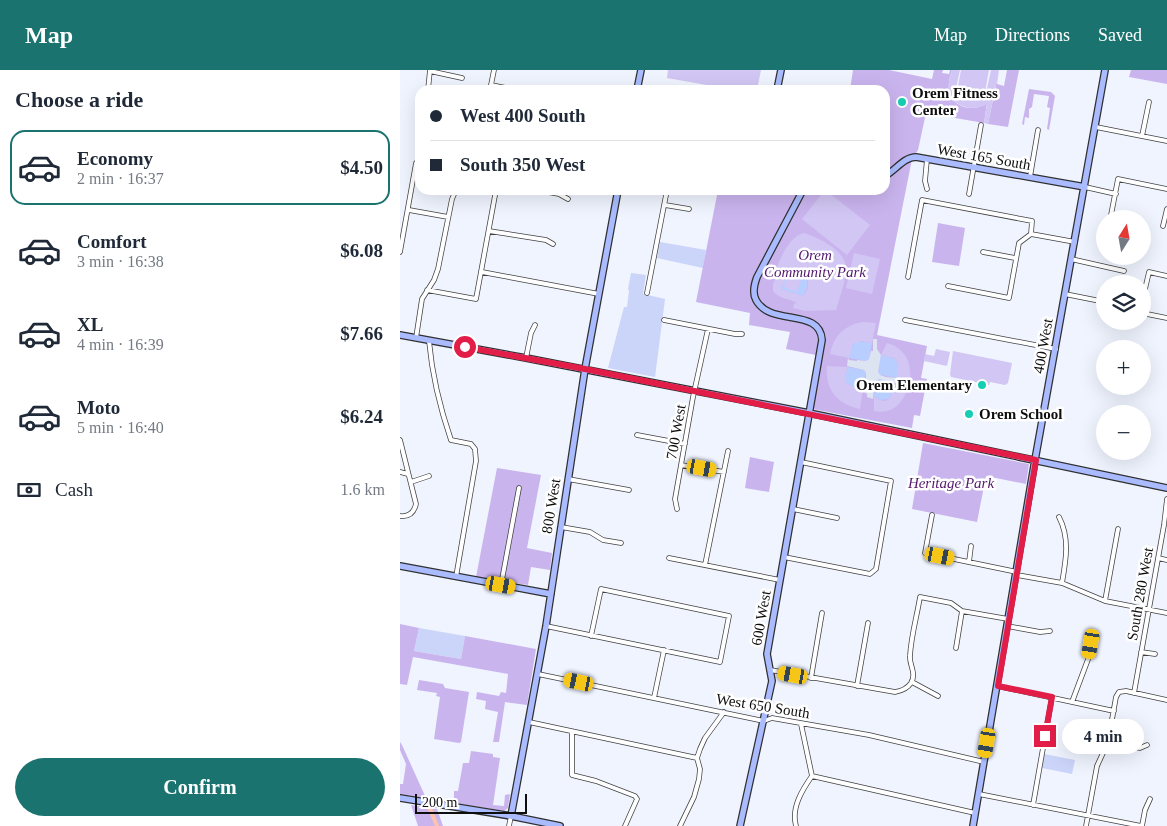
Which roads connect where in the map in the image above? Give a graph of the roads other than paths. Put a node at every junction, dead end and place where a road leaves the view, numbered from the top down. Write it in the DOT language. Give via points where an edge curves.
graph roads {
  1 [pos="494,70"];
  2 [pos="641,70"];
  3 [pos="781,70"];
  4 [pos="1106,70"];
  5 [pos="430,71"];
  6 [pos="462,78"];
  7 [pos="429,85"];
  8 [pos="491,85"];
  9 [pos="639,85"];
  10 [pos="778,85"];
  11 [pos="1149,102"];
  12 [pos="981,125"];
  13 [pos="1096,127"];
  14 [pos="1038,130"];
  15 [pos="1142,136"];
  16 [pos="1167,142"];
  17 [pos="927,159"];
  18 [pos="974,167"];
  19 [pos="415,168"];
  20 [pos="890,172"];
  21 [pos="1030,177"];
  22 [pos="413,178"];
  23 [pos="1085,187"];
  24 [pos="927,189"];
  25 [pos="1167,189"];
  26 [pos="969,194"];
  27 [pos="1116,194"];
  28 [pos="454,195"];
  29 [pos="495,195"];
  30 [pos="560,195"];
  31 [pos="617,195"];
  32 [pos="666,195"];
  33 [pos="800,195"];
  34 [pos="568,200"];
  35 [pos="664,205"];
  36 [pos="688,209"];
  37 [pos="1167,209"];
  38 [pos="408,210"];
  39 [pos="1112,210"];
  40 [pos="448,217"];
  41 [pos="1163,226"];
  42 [pos="490,231"];
  43 [pos="1031,234"];
  44 [pos="1074,242"];
  45 [pos="553,244"];
  46 [pos="400,252"];
  47 [pos="983,252"];
  48 [pos="1015,258"];
  49 [pos="1071,259"];
  50 [pos="1124,271"];
  51 [pos="482,272"];
  52 [pos="1148,275"];
  53 [pos="1167,276"];
  54 [pos="908,277"];
  55 [pos="948,286"];
  56 [pos="427,290"];
  57 [pos="647,293"];
  58 [pos="599,294"];
  59 [pos="1065,294"];
  60 [pos="1096,300"];
  61 [pos="1151,315"];
  62 [pos="1167,318"];
  63 [pos="664,320"];
  64 [pos="905,320"];
  65 [pos="535,325"];
  66 [pos="708,329"];
  67 [pos="742,334"];
  68 [pos="400,335"];
  69 [pos="416,338"];
  70 [pos="429,341"];
  71 [pos="1056,349"];
  72 [pos="526,358"];
  73 [pos="585,369"];
  74 [pos="694,392"];
  75 [pos="809,413"];
  76 [pos="637,434"];
  77 [pos="400,440"];
  78 [pos="685,444"];
  79 [pos="728,451"];
  80 [pos="1036,460"];
  81 [pos="801,462"];
  82 [pos="681,465"];
  83 [pos="400,472"];
  84 [pos="724,472"];
  85 [pos="408,474"];
  86 [pos="429,476"];
  87 [pos="568,479"];
  88 [pos="411,482"];
  89 [pos="519,488"];
  90 [pos="1167,488"];
  91 [pos="629,490"];
  92 [pos="1167,499"];
  93 [pos="677,509"];
  94 [pos="793,509"];
  95 [pos="932,514"];
  96 [pos="400,516"];
  97 [pos="1059,517"];
  98 [pos="837,518"];
  99 [pos="560,527"];
  100 [pos="1118,529"];
  101 [pos="620,544"];
  102 [pos="971,546"];
  103 [pos="784,557"];
  104 [pos="670,558"];
  105 [pos="1158,558"];
  106 [pos="1167,560"];
  107 [pos="969,562"];
  108 [pos="705,565"];
  109 [pos="400,566"];
  110 [pos="1017,573"];
  111 [pos="456,577"];
  112 [pos="780,580"];
  113 [pos="1062,583"];
  114 [pos="501,585"];
  115 [pos="550,594"];
  116 [pos="1105,601"];
  117 [pos="1149,610"];
  118 [pos="962,611"];
  119 [pos="822,613"];
  120 [pos="1167,613"];
  121 [pos="868,623"];
  122 [pos="1008,623"];
  123 [pos="546,626"];
  124 [pos="1050,631"];
  125 [pos="591,636"];
  126 [pos="1091,644"];
  127 [pos="956,648"];
  128 [pos="664,650"];
  129 [pos="1141,652"];
  130 [pos="1155,654"];
  131 [pos="770,670"];
  132 [pos="538,674"];
  133 [pos="811,678"];
  134 [pos="912,682"];
  135 [pos="857,686"];
  136 [pos="998,686"];
  137 [pos="1134,693"];
  138 [pos="938,696"];
  139 [pos="1052,697"];
  140 [pos="654,698"];
  141 [pos="1167,700"];
  142 [pos="1072,702"];
  143 [pos="1114,711"];
  144 [pos="724,712"];
  145 [pos="764,721"];
  146 [pos="528,722"];
  147 [pos="801,724"];
  148 [pos="572,732"];
  149 [pos="1108,742"];
  150 [pos="1147,745"];
  151 [pos="697,758"];
  152 [pos="984,762"];
  153 [pos="812,776"];
  154 [pos="979,794"];
  155 [pos="400,798"];
  156 [pos="1150,799"];
  157 [pos="1033,805"];
  158 [pos="975,812"];
  159 [pos="1088,815"];
  160 [pos="511,816"];
  161 [pos="509,826"];
  162 [pos="560,826"];
  163 [pos="625,826"];
  164 [pos="680,826"];
  165 [pos="740,826"];
  166 [pos="797,826"];
  167 [pos="973,826"];
  168 [pos="1086,826"];
  169 [pos="1141,826"];
  1 -- 8 [label="street"];
  2 -- 9 [label="street"];
  3 -- 10 [label="street"];
  4 -- 13 [label="street, 400 West"];
  5 -- 6 [label="street"];
  5 -- 7 [label="street"];
  11 -- 15 [label="street"];
  12 -- 18 [label="street"];
  13 -- 15 [label="street"];
  13 -- 23 [label="street, 400 West"];
  14 -- 21 [label="street"];
  15 -- 16 [label="street"];
  17 -- 18 [label="street, West 165 South"];
  17 -- 20 [label="street, West 165 South" via="911,157"];
  17 -- 24 [label="street"];
  18 -- 21 [label="street, West 165 South"];
  18 -- 26 [label="street"];
  19 -- 22 [label="street"];
  21 -- 23 [label="street, West 165 South"];
  22 -- 38 [label="street"];
  23 -- 27 [label="street"];
  23 -- 44 [label="street, 400 West"];
  25 -- 27 [label="street" via="1118,179"];
  27 -- 39 [label="street"];
  28 -- 40 [label="street"];
  29 -- 42 [label="street"];
  30 -- 34 [label="street"];
  31 -- 58 [label="street, 800 West"];
  32 -- 35 [label="street"];
  33 -- 75 [label="street, 600 West" via="757,277 754,290 756,300 765,311 810,322 820,332 822,340"];
  35 -- 36 [label="street"];
  35 -- 57 [label="street"];
  37 -- 41 [label="street"];
  38 -- 40 [label="street"];
  38 -- 46 [label="street"];
  40 -- 56 [label="street" via="438,270"];
  42 -- 45 [label="street" via="546,240"];
  42 -- 51 [label="street"];
  43 -- 44 [label="street"];
  43 -- 48 [label="street" via="1019,243"];
  43 -- 54 [label="street" via="1032,221 922,200"];
  44 -- 49 [label="street, 400 West"];
  47 -- 48 [label="street"];
  48 -- 55 [label="street" via="1009,298"];
  49 -- 50 [label="street"];
  49 -- 59 [label="street, 400 West"];
  51 -- 56 [label="street" via="476,299"];
  51 -- 58 [label="street"];
  52 -- 53 [label="street" via="1149,272"];
  56 -- 69 [label="street" via="422,299"];
  58 -- 73 [label="street, 800 West"];
  59 -- 60 [label="street"];
  59 -- 71 [label="street, 400 West"];
  61 -- 62 [label="street"];
  63 -- 66 [label="street"];
  64 -- 71 [label="street"];
  65 -- 72 [label="street"];
  66 -- 67 [label="street"];
  66 -- 74 [label="street, 700 West"];
  68 -- 69 [label="street"];
  69 -- 70 [label="street"];
  70 -- 72 [label="street"];
  70 -- 111 [label="street" via="436,389 451,440 471,444 476,462"];
  71 -- 80 [label="street, 400 West"];
  72 -- 73 [label="street"];
  73 -- 74 [label="street"];
  73 -- 87 [label="street, 800 West"];
  74 -- 75 [label="street"];
  74 -- 78 [label="street, 700 West"];
  75 -- 80 [label="street"];
  75 -- 81 [label="street, 600 West"];
  76 -- 78 [label="street"];
  77 -- 85 [label="street"];
  78 -- 82 [label="street, 700 West"];
  79 -- 84 [label="street"];
  80 -- 90 [label="street"];
  80 -- 110 [label="street, 400 West"];
  81 -- 94 [label="street, 600 West"];
  81 -- 103 [label="street" via="891,481 876,569 870,574"];
  82 -- 84 [label="street"];
  82 -- 93 [label="street, 700 West" via="675,499"];
  83 -- 85 [label="street"];
  84 -- 108 [label="street"];
  85 -- 88 [label="street"];
  86 -- 88 [label="street"];
  87 -- 91 [label="street"];
  87 -- 99 [label="street, 800 West"];
  88 -- 96 [label="street" via="416,504 412,513"];
  89 -- 114 [label="street"];
  92 -- 105 [label="street, South 280 West"];
  94 -- 98 [label="street"];
  94 -- 103 [label="street, 600 West"];
  95 -- 107 [label="street" via="925,553"];
  97 -- 113 [label="street" via="1067,548"];
  99 -- 101 [label="street" via="590,532 603,540"];
  99 -- 115 [label="street, 800 West"];
  100 -- 116 [label="street"];
  102 -- 107 [label="street"];
  103 -- 112 [label="street, 600 West"];
  104 -- 108 [label="street"];
  105 -- 106 [label="street"];
  105 -- 117 [label="street, South 280 West"];
  107 -- 110 [label="street"];
  108 -- 112 [label="street"];
  109 -- 111 [label="street"];
  110 -- 113 [label="street"];
  110 -- 122 [label="street, 400 West"];
  111 -- 114 [label="street"];
  112 -- 131 [label="street, 600 West" via="767,654"];
  113 -- 116 [label="street"];
  114 -- 115 [label="street"];
  115 -- 123 [label="street, 800 West"];
  116 -- 117 [label="street"];
  117 -- 120 [label="street"];
  117 -- 129 [label="street, South 280 West"];
  118 -- 122 [label="street"];
  118 -- 127 [label="street"];
  118 -- 134 [label="street" via="951,603 920,597 910,657"];
  119 -- 133 [label="street"];
  121 -- 135 [label="street"];
  122 -- 124 [label="street" via="1040,632"];
  122 -- 136 [label="street, 400 West"];
  123 -- 125 [label="street"];
  123 -- 132 [label="street, 800 West"];
  125 -- 128 [label="street"];
  125 -- 128 [label="street" via="601,589 729,616 720,662"];
  126 -- 142 [label="street"];
  128 -- 140 [label="street"];
  129 -- 130 [label="street"];
  129 -- 137 [label="street, South 280 West"];
  131 -- 133 [label="street"];
  131 -- 145 [label="street, 600 West" via="772,680"];
  132 -- 140 [label="street, West 650 South"];
  132 -- 146 [label="street, 800 West"];
  133 -- 135 [label="street"];
  134 -- 135 [label="street" via="905,690 895,692"];
  134 -- 138 [label="street"];
  136 -- 139 [label="street"];
  136 -- 152 [label="street, 400 West"];
  137 -- 141 [label="street"];
  137 -- 143 [label="street" via="1119,692"];
  139 -- 142 [label="street"];
  139 -- 157 [label="street"];
  140 -- 144 [label="street, West 650 South"];
  142 -- 143 [label="street"];
  143 -- 149 [label="street"];
  144 -- 145 [label="street, West 650 South"];
  144 -- 151 [label="street" via="705,738"];
  145 -- 147 [label="street, West 650 South" via="772,718"];
  145 -- 165 [label="street, 600 West"];
  146 -- 148 [label="street"];
  146 -- 160 [label="street, 800 West"];
  147 -- 152 [label="street, West 650 South" via="869,735"];
  147 -- 153 [label="street"];
  148 -- 151 [label="street"];
  148 -- 163 [label="street" via="572,775 596,781 637,799"];
  149 -- 150 [label="street" via="1140,748"];
  149 -- 159 [label="street" via="1097,766"];
  151 -- 164 [label="street" via="699,779"];
  152 -- 154 [label="street, 400 West"];
  153 -- 158 [label="street"];
  153 -- 166 [label="street" via="800,795 795,820"];
  154 -- 157 [label="street"];
  154 -- 158 [label="street, 400 West"];
  155 -- 160 [label="street"];
  156 -- 169 [label="street"];
  157 -- 159 [label="street"];
  158 -- 167 [label="street, 400 West"];
  159 -- 168 [label="street"];
  159 -- 169 [label="street"];
  160 -- 161 [label="street, 800 West"];
  160 -- 162 [label="street"];
}
